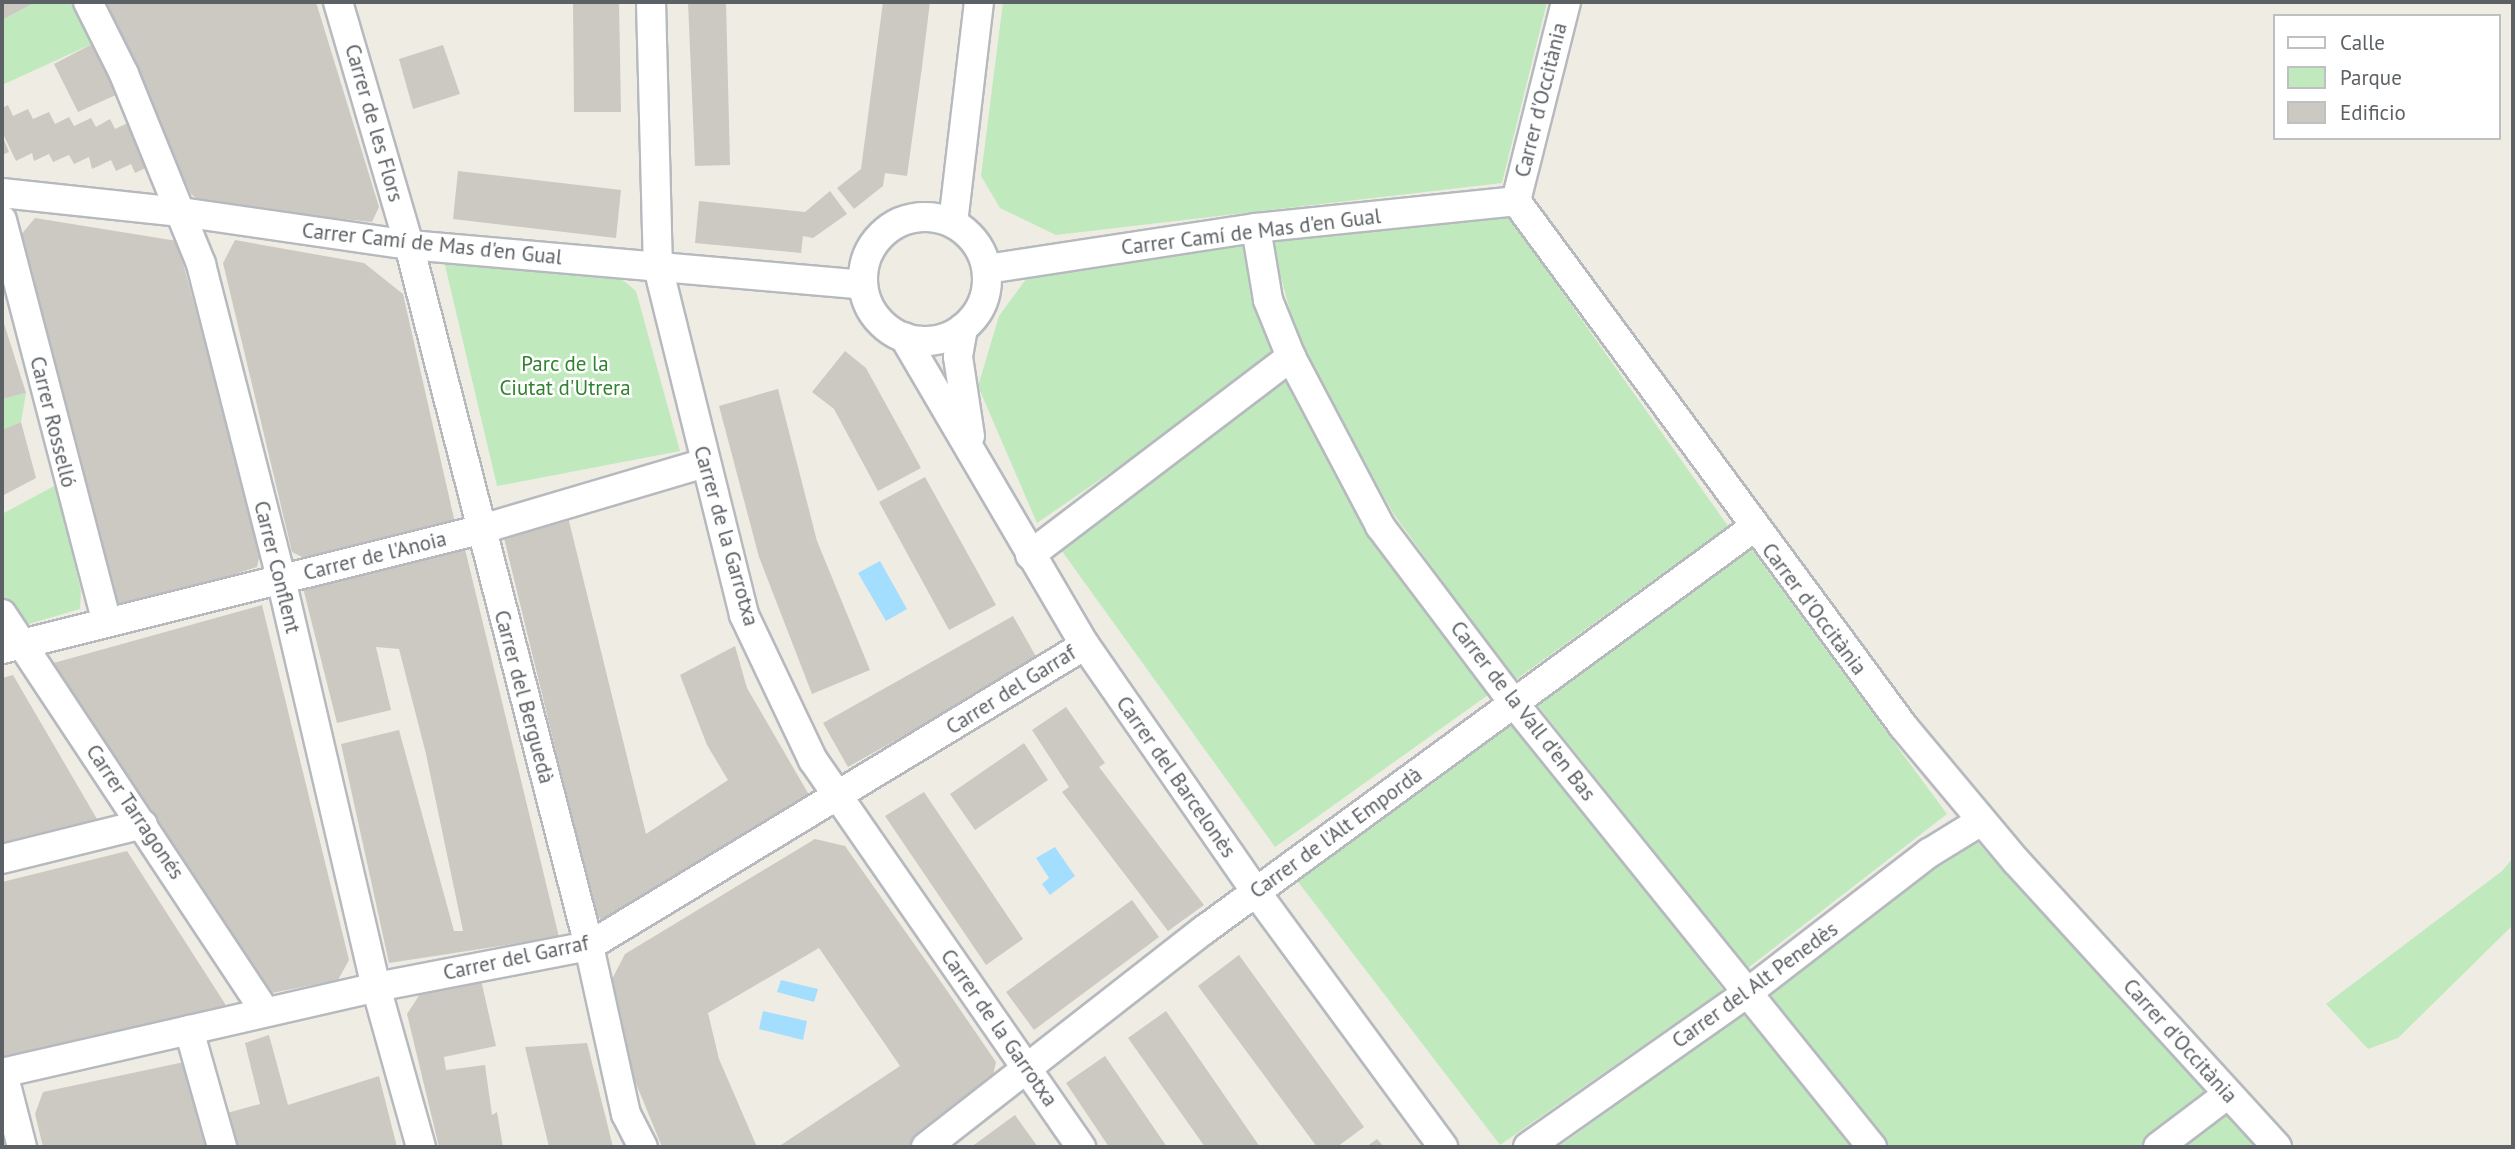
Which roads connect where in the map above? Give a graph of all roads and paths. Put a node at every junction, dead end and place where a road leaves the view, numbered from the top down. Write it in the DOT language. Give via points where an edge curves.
graph roads {
  1 [pos="88,2"];
  2 [pos="338,2"];
  3 [pos="651,2"];
  4 [pos="979,2"];
  5 [pos="1566,2"];
  6 [pos="2,193"];
  7 [pos="1516,201"];
  8 [pos="181,212"];
  9 [pos="2,220"];
  10 [pos="953,223"];
  11 [pos="1256,228"];
  12 [pos="409,245"];
  13 [pos="658,267"];
  14 [pos="986,270"];
  15 [pos="862,285"];
  16 [pos="963,328"];
  17 [pos="904,337"];
  18 [pos="1292,357"];
  19 [pos="977,462"];
  20 [pos="705,463"];
  21 [pos="1753,528"];
  22 [pos="482,529"];
  23 [pos="1030,555"];
  24 [pos="281,579"];
  25 [pos="2,614"];
  26 [pos="107,622"];
  27 [pos="1084,645"];
  28 [pos="12,647"];
  29 [pos="1513,702"];
  30 [pos="838,798"];
  31 [pos="1981,821"];
  32 [pos="143,824"];
  33 [pos="2,859"];
  34 [pos="1256,892"];
  35 [pos="589,946"];
  36 [pos="376,987"];
  37 [pos="1747,993"];
  38 [pos="265,1011"];
  39 [pos="189,1030"];
  40 [pos="1028,1069"];
  41 [pos="3,1073"];
  42 [pos="2228,1094"];
  43 [pos="1868,1146"];
  44 [pos="22,1147"];
  45 [pos="222,1147"];
  46 [pos="421,1147"];
  47 [pos="643,1147"];
  48 [pos="926,1147"];
  49 [pos="1081,1147"];
  50 [pos="1443,1147"];
  51 [pos="1528,1147"];
  52 [pos="2158,1147"];
  53 [pos="2277,1147"];
  1 -- 8 [label="street, Carrer Conflent" via="124,74"];
  2 -- 12 [label="street, Carrer de les Flors"];
  3 -- 13 [label="street, Carrer de la Garrotxa"];
  4 -- 10 [label="street"];
  5 -- 7 [label="street, Carrer d'Occitània"];
  6 -- 8 [label="street, Carrer Camí de Mas d'en Gual"];
  7 -- 11 [label="street, Carrer Camí de Mas d'en Gual"];
  7 -- 21 [label="street, Carrer d'Occitània"];
  8 -- 12 [label="street, Carrer Camí de Mas d'en Gual"];
  8 -- 24 [label="street, Carrer Conflent" via="201,264"];
  9 -- 26 [label="street, Carrer Rosselló"];
  10 -- 14 [label="street" via="975,242"];
  10 -- 15 [label="street" via="932,217 909,218 889,227 873,243 864,263"];
  11 -- 14 [label="street, Carrer Camí de Mas d'en Gual"];
  11 -- 18 [label="street, Carrer de la Vall d'en Bas" via="1268,300"];
  12 -- 13 [label="street, Carrer Camí de Mas d'en Gual"];
  12 -- 22 [label="street, Carrer del Berguedà"];
  13 -- 15 [label="street, Carrer Camí de Mas d'en Gual"];
  13 -- 20 [label="street, Carrer de la Garrotxa"];
  14 -- 16 [label="street" via="983,302"];
  15 -- 17 [label="street" via="876,317"];
  16 -- 17 [label="street" via="935,340"];
  16 -- 19 [label="street, Carrer del Barcelonès" via="958,357 962,402"];
  17 -- 19 [label="street, Carrer del Barcelonès"];
  18 -- 23 [label="street"];
  18 -- 29 [label="street, Carrer de la Vall d'en Bas" via="1380,526"];
  19 -- 23 [label="street, Carrer del Barcelonès"];
  20 -- 22 [label="street, Carrer de l'Anoia"];
  20 -- 30 [label="street, Carrer de la Garrotxa" via="744,615 813,760"];
  21 -- 29 [label="street, Carrer de l'Alt Empordà"];
  21 -- 31 [label="street, Carrer d'Occitània"];
  22 -- 24 [label="street, Carrer de l'Anoia"];
  22 -- 35 [label="street, Carrer del Berguedà"];
  23 -- 27 [label="street, Carrer del Barcelonès"];
  24 -- 26 [label="street, Carrer de l'Anoia"];
  24 -- 36 [label="street, Carrer Conflent"];
  25 -- 28 [label="street, Carrer Tarragonés"];
  26 -- 28 [label="street, Carrer de l'Anoia"];
  27 -- 30 [label="street, Carrer del Garraf"];
  27 -- 34 [label="street, Carrer del Barcelonès"];
  28 -- 32 [label="street, Carrer Tarragonés"];
  29 -- 34 [label="street, Carrer de l'Alt Empordà"];
  29 -- 37 [label="street, Carrer de la Vall d'en Bas"];
  30 -- 35 [label="street, Carrer del Garraf"];
  30 -- 40 [label="street, Carrer de la Garrotxa"];
  31 -- 37 [label="street, Carrer del Alt Penedès" via="1929,853"];
  31 -- 42 [label="street, Carrer d'Occitània"];
  32 -- 33 [label="street"];
  32 -- 38 [label="street, Carrer Tarragonés"];
  34 -- 40 [label="street, Carrer de l'Alt Empordà"];
  34 -- 50 [label="street, Carrer del Barcelonès"];
  35 -- 36 [label="street, Carrer del Garraf"];
  35 -- 47 [label="street, Carrer del Berguedà" via="626,1114"];
  36 -- 38 [label="street, Carrer del Garraf"];
  36 -- 46 [label="street, Carrer Conflent"];
  37 -- 43 [label="street, Carrer de la Vall d'en Bas"];
  37 -- 51 [label="street, Carrer del Alt Penedès"];
  38 -- 39 [label="street, Carrer del Garraf"];
  39 -- 41 [label="street, Carrer del Garraf"];
  39 -- 45 [label="street"];
  40 -- 48 [label="street, Carrer de l'Alt Empordà"];
  40 -- 49 [label="street, Carrer de la Garrotxa"];
  41 -- 44 [label="street"];
  42 -- 52 [label="street"];
  42 -- 53 [label="street, Carrer d'Occitània"];
}
